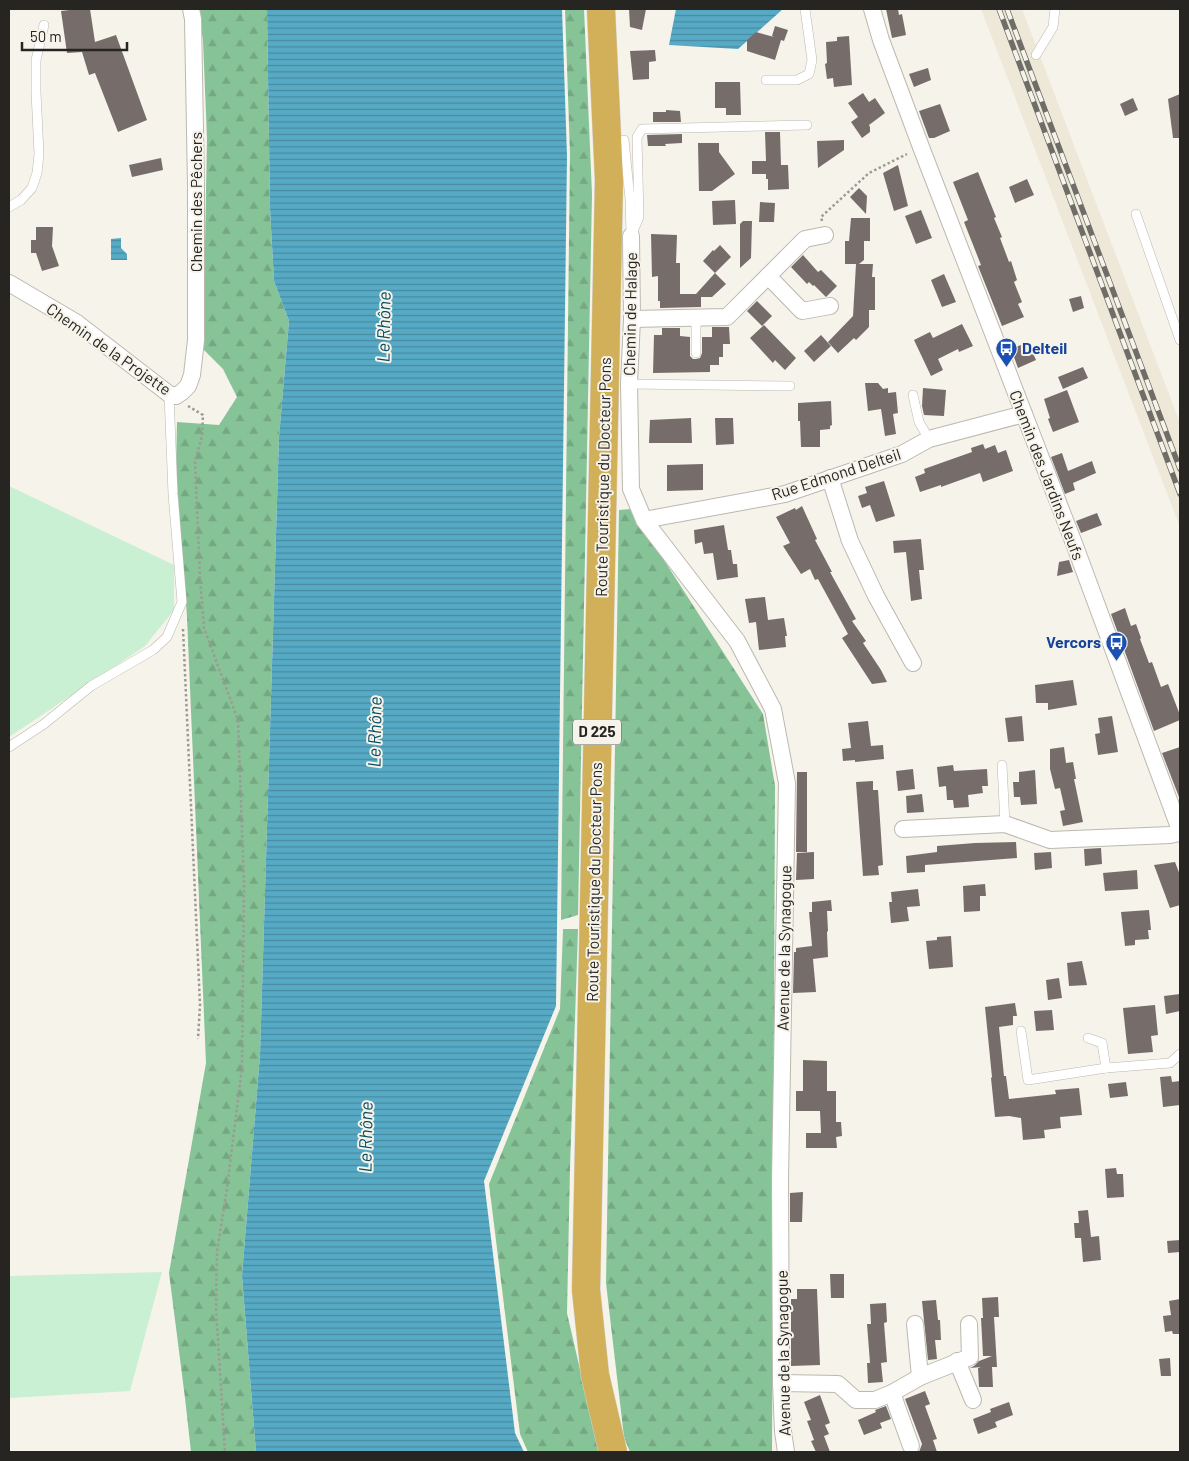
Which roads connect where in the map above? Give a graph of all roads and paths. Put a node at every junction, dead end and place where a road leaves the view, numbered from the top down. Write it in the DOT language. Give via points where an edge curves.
graph roads {
  1 [pos="191,9"];
  2 [pos="601,9"];
  3 [pos="805,9"];
  4 [pos="872,9"];
  5 [pos="1055,9"];
  6 [pos="44,25"];
  7 [pos="1036,55"];
  8 [pos="766,80"];
  9 [pos="806,126"];
  10 [pos="624,140"];
  11 [pos="921,147"];
  12 [pos="9,207"];
  13 [pos="1136,214"];
  14 [pos="825,235"];
  15 [pos="631,236"];
  16 [pos="768,276"];
  17 [pos="9,283"];
  18 [pos="830,306"];
  19 [pos="696,318"];
  20 [pos="632,319"];
  21 [pos="1180,340"];
  22 [pos="696,353"];
  23 [pos="629,384"];
  24 [pos="790,386"];
  25 [pos="176,393"];
  26 [pos="913,395"];
  27 [pos="1024,414"];
  28 [pos="929,439"];
  29 [pos="830,478"];
  30 [pos="631,489"];
  31 [pos="644,520"];
  32 [pos="182,602"];
  33 [pos="913,663"];
  34 [pos="9,747"];
  35 [pos="1002,765"];
  36 [pos="1005,824"];
  37 [pos="903,829"];
  38 [pos="1180,831"];
  39 [pos="1021,1031"];
  40 [pos="1088,1038"];
  41 [pos="198,1039"];
  42 [pos="1180,1054"];
  43 [pos="1106,1068"];
  44 [pos="915,1324"];
  45 [pos="969,1324"];
  46 [pos="957,1362"];
  47 [pos="920,1377"];
  48 [pos="781,1383"];
  49 [pos="892,1393"];
  50 [pos="973,1400"];
  51 [pos="912,1446"];
  52 [pos="224,1452"];
  53 [pos="613,1452"];
  54 [pos="786,1452"];
  1 -- 25 [label="street, Chemin des Pêchers" via="196,340 188,386"];
  2 -- 53 [label="highway, Route Touristique du Docteur Pons / D 225" via="609,180 586,1290 595,1374"];
  3 -- 8 [label="lane" via="812,60 808,74 797,80"];
  4 -- 11 [label="street, Chemin des Jardins Neufs"];
  5 -- 7 [label="lane" via="1053,27"];
  6 -- 12 [label="lane" via="36,60 37,173 32,188"];
  9 -- 15 [label="lane" via="642,129 637,137 639,217"];
  10 -- 15 [label="lane, Chemin de Halage"];
  11 -- 14 [label="path" via="870,173 821,217"];
  11 -- 27 [label="street, Chemin des Jardins Neufs"];
  13 -- 21 [label="lane"];
  14 -- 16 [label="street" via="805,239"];
  15 -- 20 [label="street, Chemin de Halage"];
  16 -- 18 [label="street" via="802,311"];
  16 -- 19 [label="street" via="727,317"];
  17 -- 25 [label="street, Chemin de la Projette" via="77,323"];
  19 -- 20 [label="street"];
  19 -- 22 [label="lane"];
  20 -- 23 [label="street, Chemin de Halage"];
  23 -- 24 [label="lane"];
  23 -- 30 [label="street, Chemin de Halage"];
  25 -- 32 [label="lane" via="173,494"];
  25 -- 52 [label="path" via="189,407 203,415 202,436 195,462 204,628 238,720 244,885 242,1067 217,1252 216,1308"];
  26 -- 28 [label="lane" via="919,422"];
  27 -- 28 [label="street, Rue Edmond Delteil"];
  27 -- 38 [label="street, Chemin des Jardins Neufs"];
  28 -- 29 [label="street, Rue Edmond Delteil" via="902,454"];
  29 -- 31 [label="street, Rue Edmond Delteil" via="785,494"];
  29 -- 33 [label="street" via="850,541"];
  30 -- 31 [label="street, Avenue de la Synagogue"];
  31 -- 48 [label="street, Avenue de la Synagogue" via="737,642 773,710 787,783 780,1180"];
  32 -- 34 [label="lane" via="167,637 153,650 91,686"];
  32 -- 41 [label="path" via="200,1005"];
  35 -- 36 [label="lane"];
  36 -- 37 [label="street"];
  36 -- 38 [label="street" via="1050,840 1170,836"];
  39 -- 43 [label="lane" via="1028,1080"];
  40 -- 43 [label="lane" via="1102,1043"];
  42 -- 43 [label="lane" via="1170,1063"];
  44 -- 47 [label="street"];
  45 -- 46 [label="street" via="970,1357"];
  46 -- 47 [label="street"];
  46 -- 50 [label="street"];
  47 -- 49 [label="street"];
  48 -- 49 [label="street" via="838,1384 856,1400 874,1400"];
  48 -- 54 [label="street, Avenue de la Synagogue"];
  49 -- 51 [label="street"];
}
